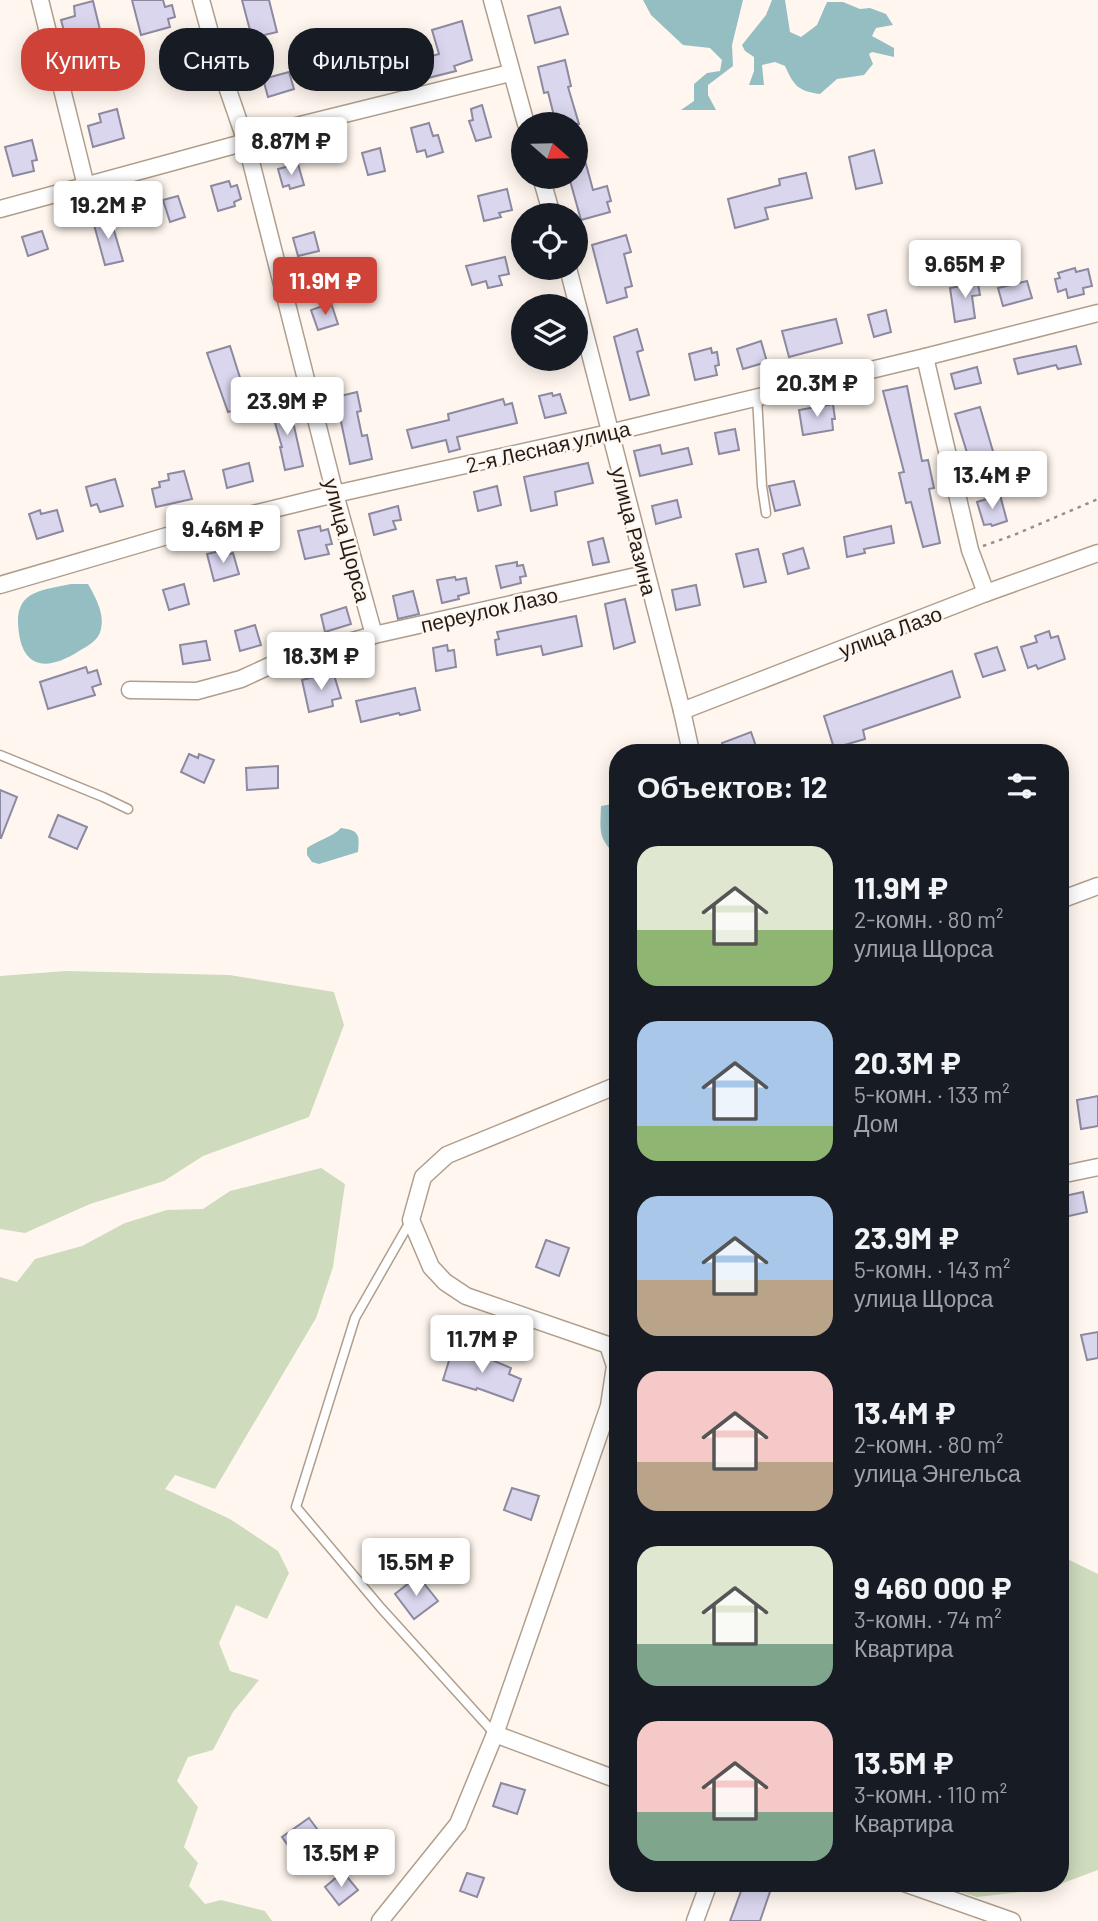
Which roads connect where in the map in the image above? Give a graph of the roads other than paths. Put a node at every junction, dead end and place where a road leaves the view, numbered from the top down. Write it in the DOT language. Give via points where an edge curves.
graph roads {
  1 [pos="40,0"];
  2 [pos="201,0"];
  3 [pos="492,0"];
  4 [pos="510,73"];
  5 [pos="522,112"];
  6 [pos="246,142"];
  7 [pos="86,186"];
  8 [pos="0,209"];
  9 [pos="571,280"];
  10 [pos="1098,313"];
  11 [pos="925,357"];
  12 [pos="757,397"];
  13 [pos="609,433"];
  14 [pos="335,494"];
  15 [pos="766,513"];
  16 [pos="1098,553"];
  17 [pos="645,574"];
  18 [pos="0,585"];
  19 [pos="986,593"];
  20 [pos="373,635"];
  21 [pos="130,690"];
  22 [pos="682,711"];
  23 [pos="689,744"];
  24 [pos="0,755"];
  25 [pos="128,809"];
  26 [pos="1098,886"];
  27 [pos="1069,897"];
  28 [pos="609,1089"];
  29 [pos="1098,1167"];
  30 [pos="1069,1173"];
  31 [pos="411,1220"];
  32 [pos="609,1348"];
  33 [pos="609,1406"];
  34 [pos="495,1734"];
  35 [pos="609,1777"];
  36 [pos="706,1892"];
  37 [pos="930,1892"];
  38 [pos="380,1921"];
  39 [pos="695,1921"];
  40 [pos="1012,1921"];
  1 -- 7 [label="street"];
  2 -- 6 [label="street, улица Щорса"];
  3 -- 4 [label="street"];
  4 -- 5 [label="street"];
  4 -- 6 [label="street"];
  6 -- 7 [label="street"];
  6 -- 14 [label="street, улица Щорса"];
  7 -- 8 [label="street"];
  9 -- 13 [label="street, улица Разина"];
  10 -- 11 [label="street, 2-я Лесная улица"];
  11 -- 12 [label="street, 2-я Лесная улица"];
  11 -- 19 [label="street" via="970,550"];
  12 -- 13 [label="street, 2-я Лесная улица"];
  12 -- 15 [label="lane"];
  13 -- 14 [label="street, 2-я Лесная улица"];
  13 -- 17 [label="street, улица Разина"];
  14 -- 18 [label="street, 2-я Лесная улица" via="184,531"];
  14 -- 20 [label="street, улица Щорса"];
  16 -- 19 [label="street, улица Лазо"];
  17 -- 20 [label="street, переулок Лазо"];
  17 -- 22 [label="street, улица Разина"];
  19 -- 22 [label="street, улица Лазо"];
  20 -- 21 [label="street, переулок Лазо" via="197,691"];
  22 -- 23 [label="street, улица Разина"];
  24 -- 25 [label="lane"];
  26 -- 27 [label="street"];
  28 -- 31 [label="street" via="447,1154 423,1178"];
  29 -- 30 [label="street"];
  31 -- 32 [label="street" via="431,1267 466,1296"];
  31 -- 34 [label="lane" via="355,1318 296,1507"];
  33 -- 34 [label="street"];
  34 -- 35 [label="street"];
  34 -- 38 [label="street" via="458,1824"];
  36 -- 39 [label="street"];
  37 -- 40 [label="street"];
}
